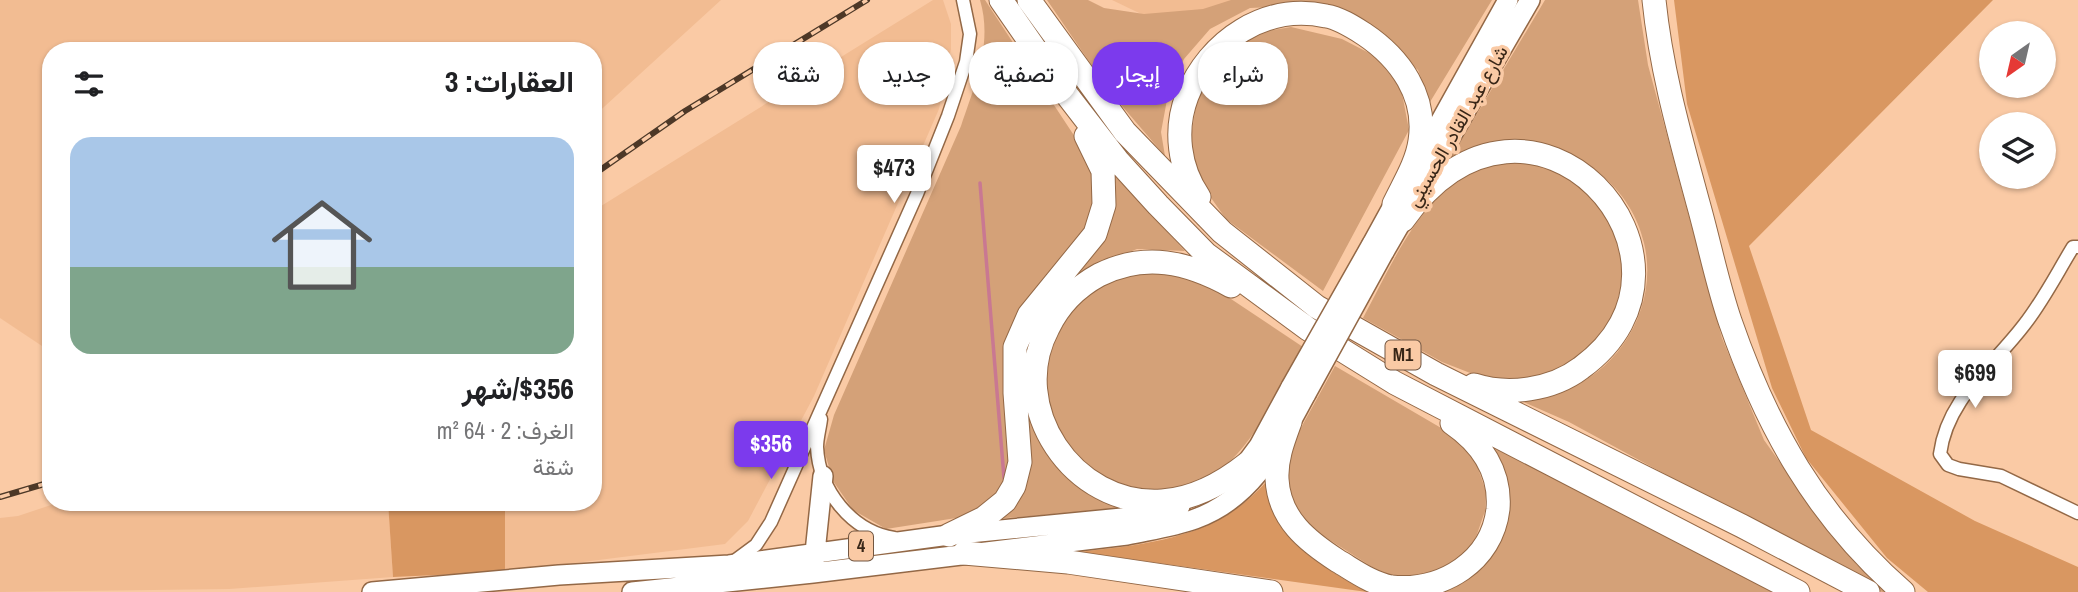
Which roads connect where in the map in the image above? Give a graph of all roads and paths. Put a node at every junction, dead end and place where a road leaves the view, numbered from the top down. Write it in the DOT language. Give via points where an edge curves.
graph roads {
  1 [pos="963,0"];
  2 [pos="1000,0"];
  3 [pos="1029,0"];
  4 [pos="1508,0"];
  5 [pos="1530,0"];
  6 [pos="1654,0"];
  7 [pos="1030,42"];
  8 [pos="1072,105"];
  9 [pos="1075,105"];
  10 [pos="1398,212"];
  11 [pos="1222,232"];
  12 [pos="2078,247"];
  13 [pos="1308,330"];
  14 [pos="1436,373"];
  15 [pos="1395,383"];
  16 [pos="1299,390"];
  17 [pos="823,405"];
  18 [pos="1290,422"];
  19 [pos="1248,463"];
  20 [pos="823,476"];
  21 [pos="2078,513"];
  22 [pos="950,535"];
  23 [pos="906,541"];
  24 [pos="815,552"];
  25 [pos="964,553"];
  26 [pos="729,565"];
  27 [pos="813,573"];
  28 [pos="372,592"];
  29 [pos="632,592"];
  30 [pos="1271,592"];
  31 [pos="1798,592"];
  32 [pos="1868,592"];
  33 [pos="1903,592"];
  1 -- 17 [label="street" via="970,34 967,62 917,194"];
  2 -- 7 [label="highway, M1"];
  3 -- 11 [label="highway, M1" via="1125,131"];
  4 -- 10 [label="main road, شارع عبد القادر الحسيني"];
  5 -- 10 [label="main road, شارع عبد القادر الحسيني"];
  6 -- 33 [label="highway" via="1669,94 1729,318 1752,380 1800,474 1826,512"];
  8 -- 22 [label="highway" via="1103,171 1104,205 1095,234 1029,315 1015,347 1020,462 1014,486 984,519"];
  9 -- 13 [label="highway, M1" via="1118,161 1206,254"];
  10 -- 11 [label="highway" via="1420,141 1418,102 1410,81 1376,42 1353,27 1328,16 1282,16 1260,21 1219,47 1205,62 1183,107 1181,144 1188,180"];
  10 -- 14 [label="highway" via="1450,170 1486,155 1525,152 1563,163 1594,184 1617,211 1630,244 1632,279 1625,314 1603,349 1576,372 1540,386 1502,390"];
  10 -- 16 [label="main road, شارع عبد القادر الحسيني, bridge"];
  11 -- 14 [label="highway, M1" via="1317,307"];
  12 -- 21 [label="street" via="2073,247 2025,324 1949,418 1940,454 1948,465 2001,476"];
  13 -- 15 [label="highway, M1"];
  13 -- 19 [label="highway" via="1201,270 1146,262 1110,270 1085,284 1064,302 1045,334 1035,370 1038,407 1062,456 1089,481 1124,497 1161,502 1198,494"];
  14 -- 32 [label="highway, M1"];
  15 -- 18 [label="highway" via="1473,440 1494,476 1498,505 1492,533 1469,567 1446,582 1419,589 1379,583 1305,538 1288,517 1277,478"];
  15 -- 31 [label="highway, M1"];
  16 -- 18 [label="main road, 4"];
  16 -- 19 [label="main road, 4"];
  17 -- 20 [label="street" via="817,446"];
  17 -- 26 [label="street" via="771,522 755,545"];
  18 -- 25 [label="main road, 4" via="1247,488 1194,519 1127,535"];
  19 -- 22 [label="main road, 4" via="1219,489 1169,510"];
  20 -- 23 [label="street" via="845,512 883,537"];
  20 -- 24 [label="main road"];
  22 -- 23 [label="main road, 4"];
  23 -- 24 [label="main road, 4"];
  24 -- 26 [label="main road, 4"];
  24 -- 27 [label="main road"];
  25 -- 27 [label="main road, 4"];
  25 -- 30 [label="highway" via="1068,562"];
  26 -- 28 [label="main road, 4"];
  27 -- 29 [label="main road, 4"];
}
